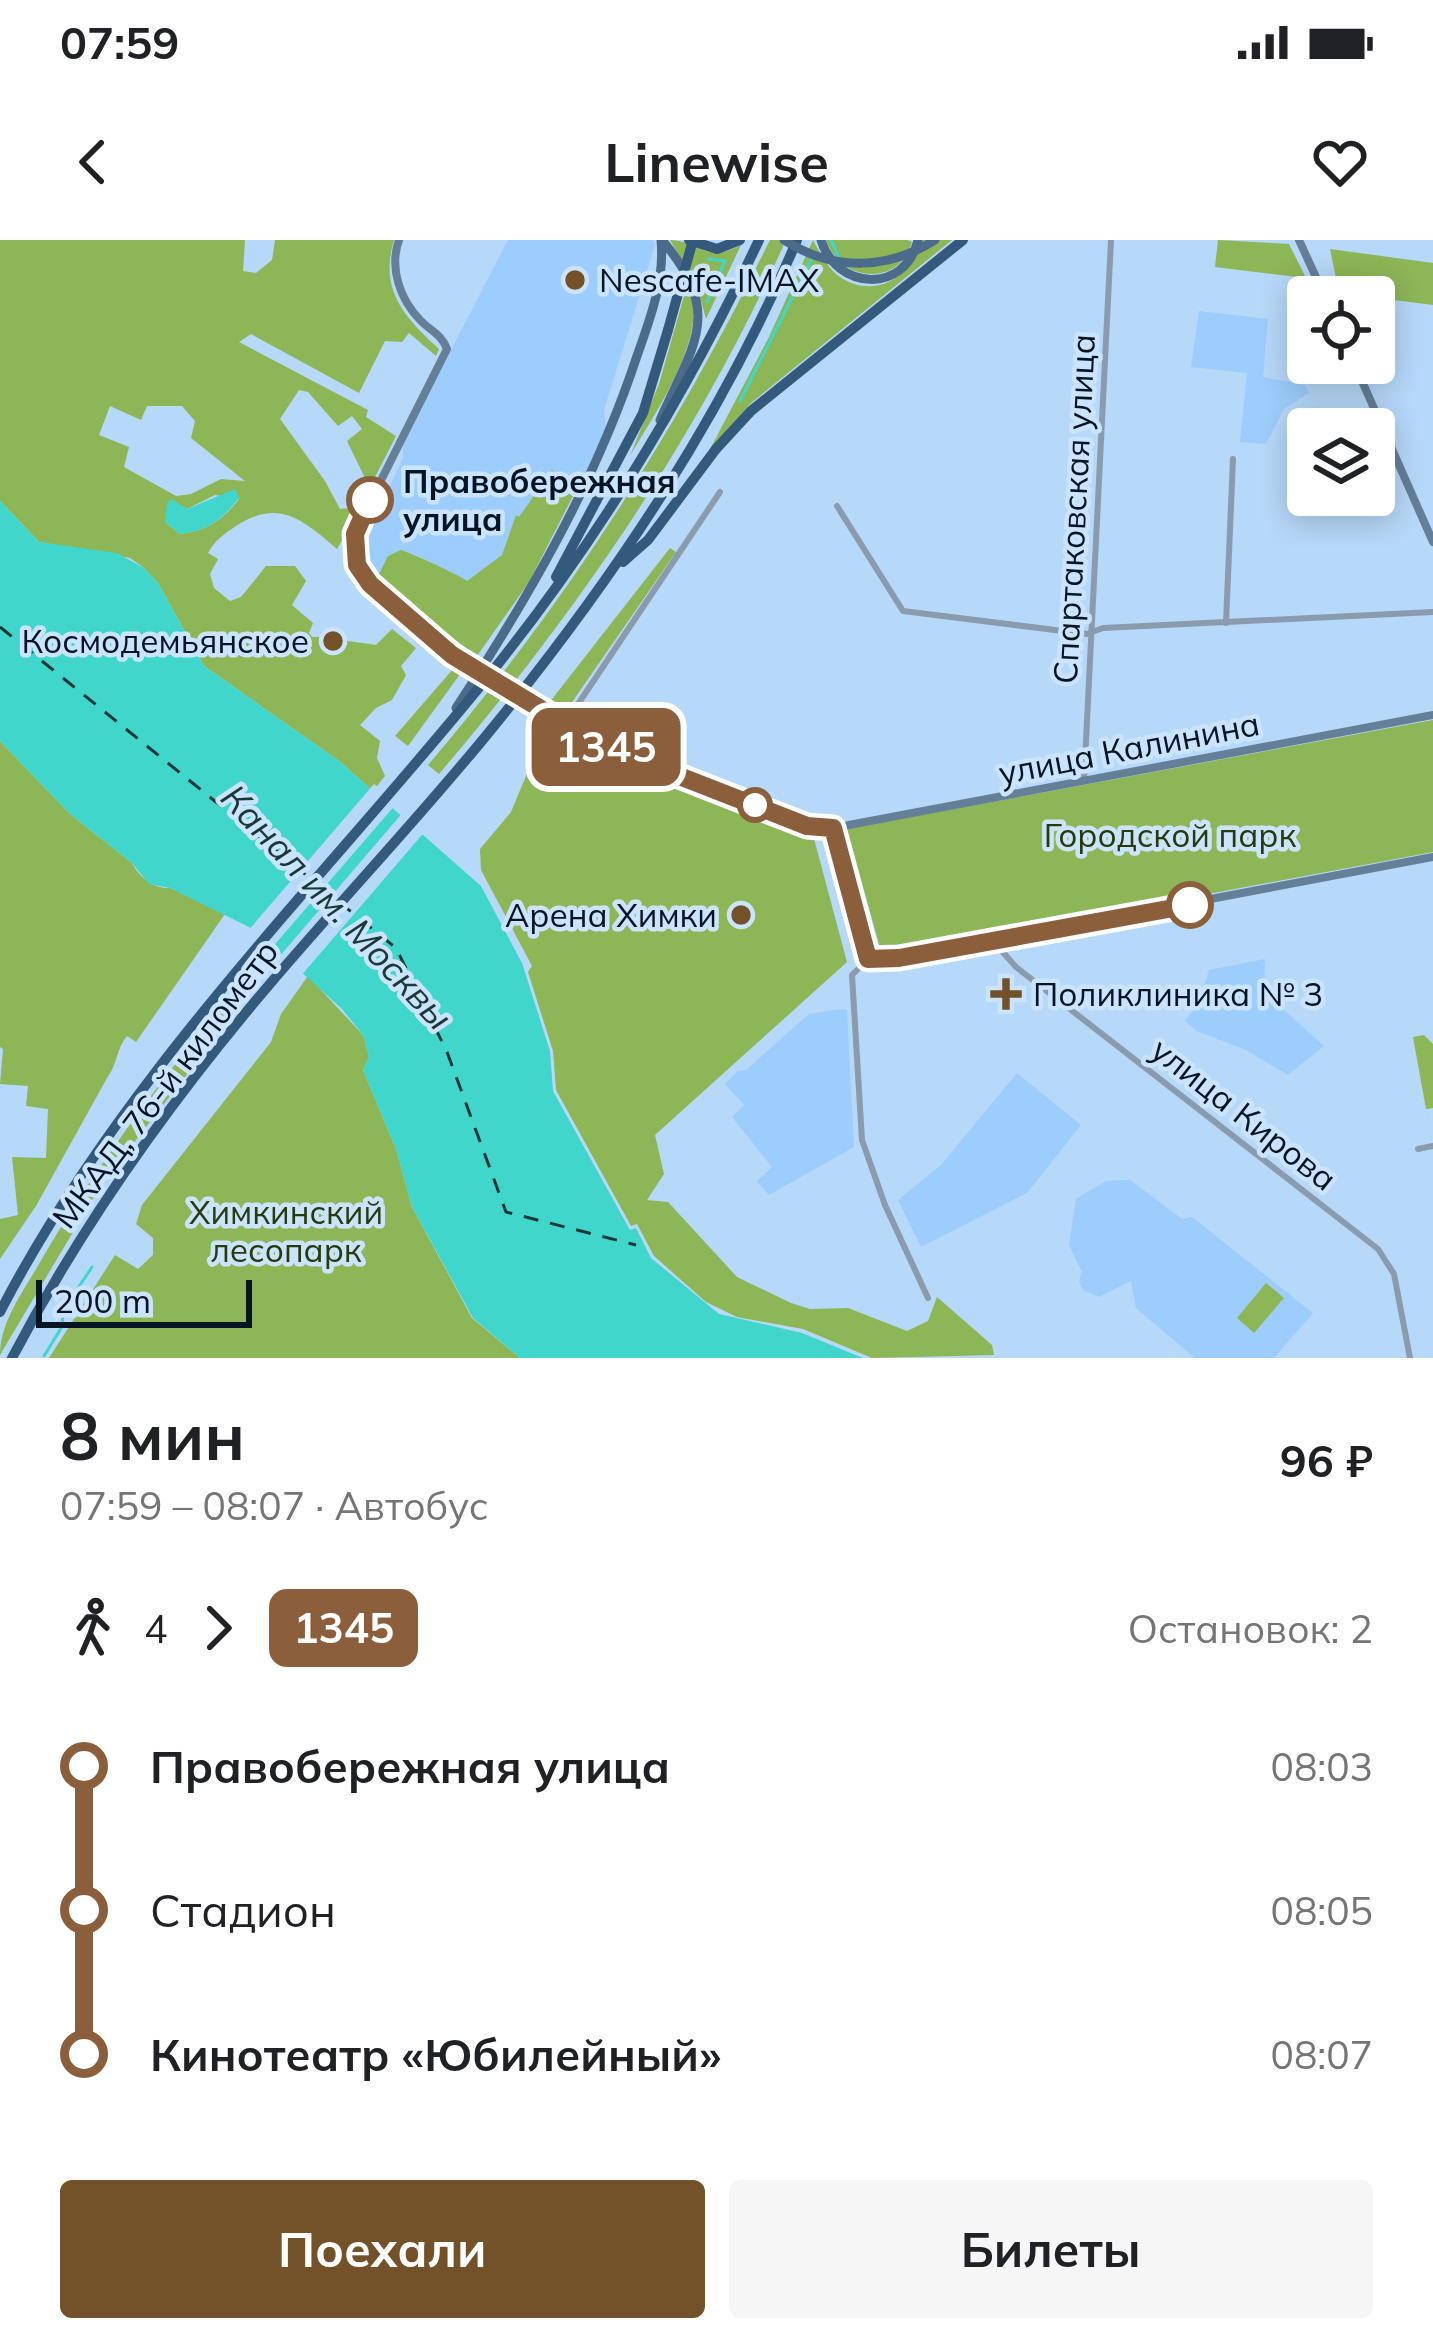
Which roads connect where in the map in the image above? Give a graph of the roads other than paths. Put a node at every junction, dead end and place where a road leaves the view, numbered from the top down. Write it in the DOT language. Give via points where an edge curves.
graph roads {
  1 [pos="399,240"];
  2 [pos="662,240"];
  3 [pos="691,240"];
  4 [pos="740,240"];
  5 [pos="759,240"];
  6 [pos="784,240"];
  7 [pos="797,240"];
  8 [pos="821,240"];
  9 [pos="917,240"];
  10 [pos="935,240"];
  11 [pos="963,240"];
  12 [pos="1111,240"];
  13 [pos="1300,240"];
  14 [pos="1315,276"];
  15 [pos="1363,384"];
  16 [pos="643,458"];
  17 [pos="1233,459"];
  18 [pos="720,492"];
  19 [pos="837,506"];
  20 [pos="1433,542"];
  21 [pos="608,577"];
  22 [pos="1433,612"];
  23 [pos="1226,623"];
  24 [pos="529,625"];
  25 [pos="1092,631"];
  26 [pos="466,665"];
  27 [pos="535,707"];
  28 [pos="1433,716"];
  29 [pos="564,724"];
  30 [pos="434,741"];
  31 [pos="1084,781"];
  32 [pos="833,828"];
  33 [pos="1433,857"];
  34 [pos="1002,939"];
  35 [pos="868,959"];
  36 [pos="1433,1146"];
  37 [pos="1418,1149"];
  38 [pos="928,1298"];
  39 [pos="0,1312"];
  40 [pos="12,1358"];
  41 [pos="1410,1358"];
  1 -- 26 [label="street" via="396,276 404,297 447,349 356,530 354,559 370,584"];
  2 -- 16 [label="main road" via="691,284 701,319"];
  2 -- 30 [label="main road" via="646,329 574,510"];
  3 -- 4 [label="highway" via="716,249"];
  3 -- 24 [label="highway, bridge" via="643,413"];
  5 -- 16 [label="highway, МКАД, 76-й километр"];
  6 -- 10 [label="main road, bridge" via="855,265"];
  7 -- 21 [label="highway" via="710,420"];
  8 -- 9 [label="main road" via="840,271 872,281 902,269"];
  11 -- 21 [label="highway" via="751,411 648,540"];
  12 -- 25 [label="street, Спартаковская улица"];
  13 -- 14 [label="street"];
  15 -- 20 [label="street"];
  16 -- 24 [label="highway, МКАД, 76-й километр"];
  17 -- 23 [label="street"];
  18 -- 29 [label="street"];
  19 -- 25 [label="street" via="903,611"];
  21 -- 40 [label="highway, МКАД, 76-й километр" via="490,731 266,988 112,1191"];
  22 -- 23 [label="street"];
  23 -- 25 [label="street"];
  24 -- 30 [label="highway, МКАД, 76-й километр"];
  25 -- 31 [label="street, Спартаковская улица"];
  27 -- 29 [label="street"];
  28 -- 31 [label="street, улица Калинина"];
  29 -- 32 [label="street" via="807,826"];
  30 -- 39 [label="highway, МКАД, 76-й километр" via="152,1077 82,1172"];
  31 -- 32 [label="street, улица Калинина"];
  32 -- 35 [label="street"];
  33 -- 34 [label="street"];
  34 -- 35 [label="street"];
  34 -- 41 [label="street, улица Кирова" via="1016,967 1378,1250 1394,1274"];
  35 -- 38 [label="street" via="852,975 860,1128"];
  36 -- 37 [label="street"];
}
